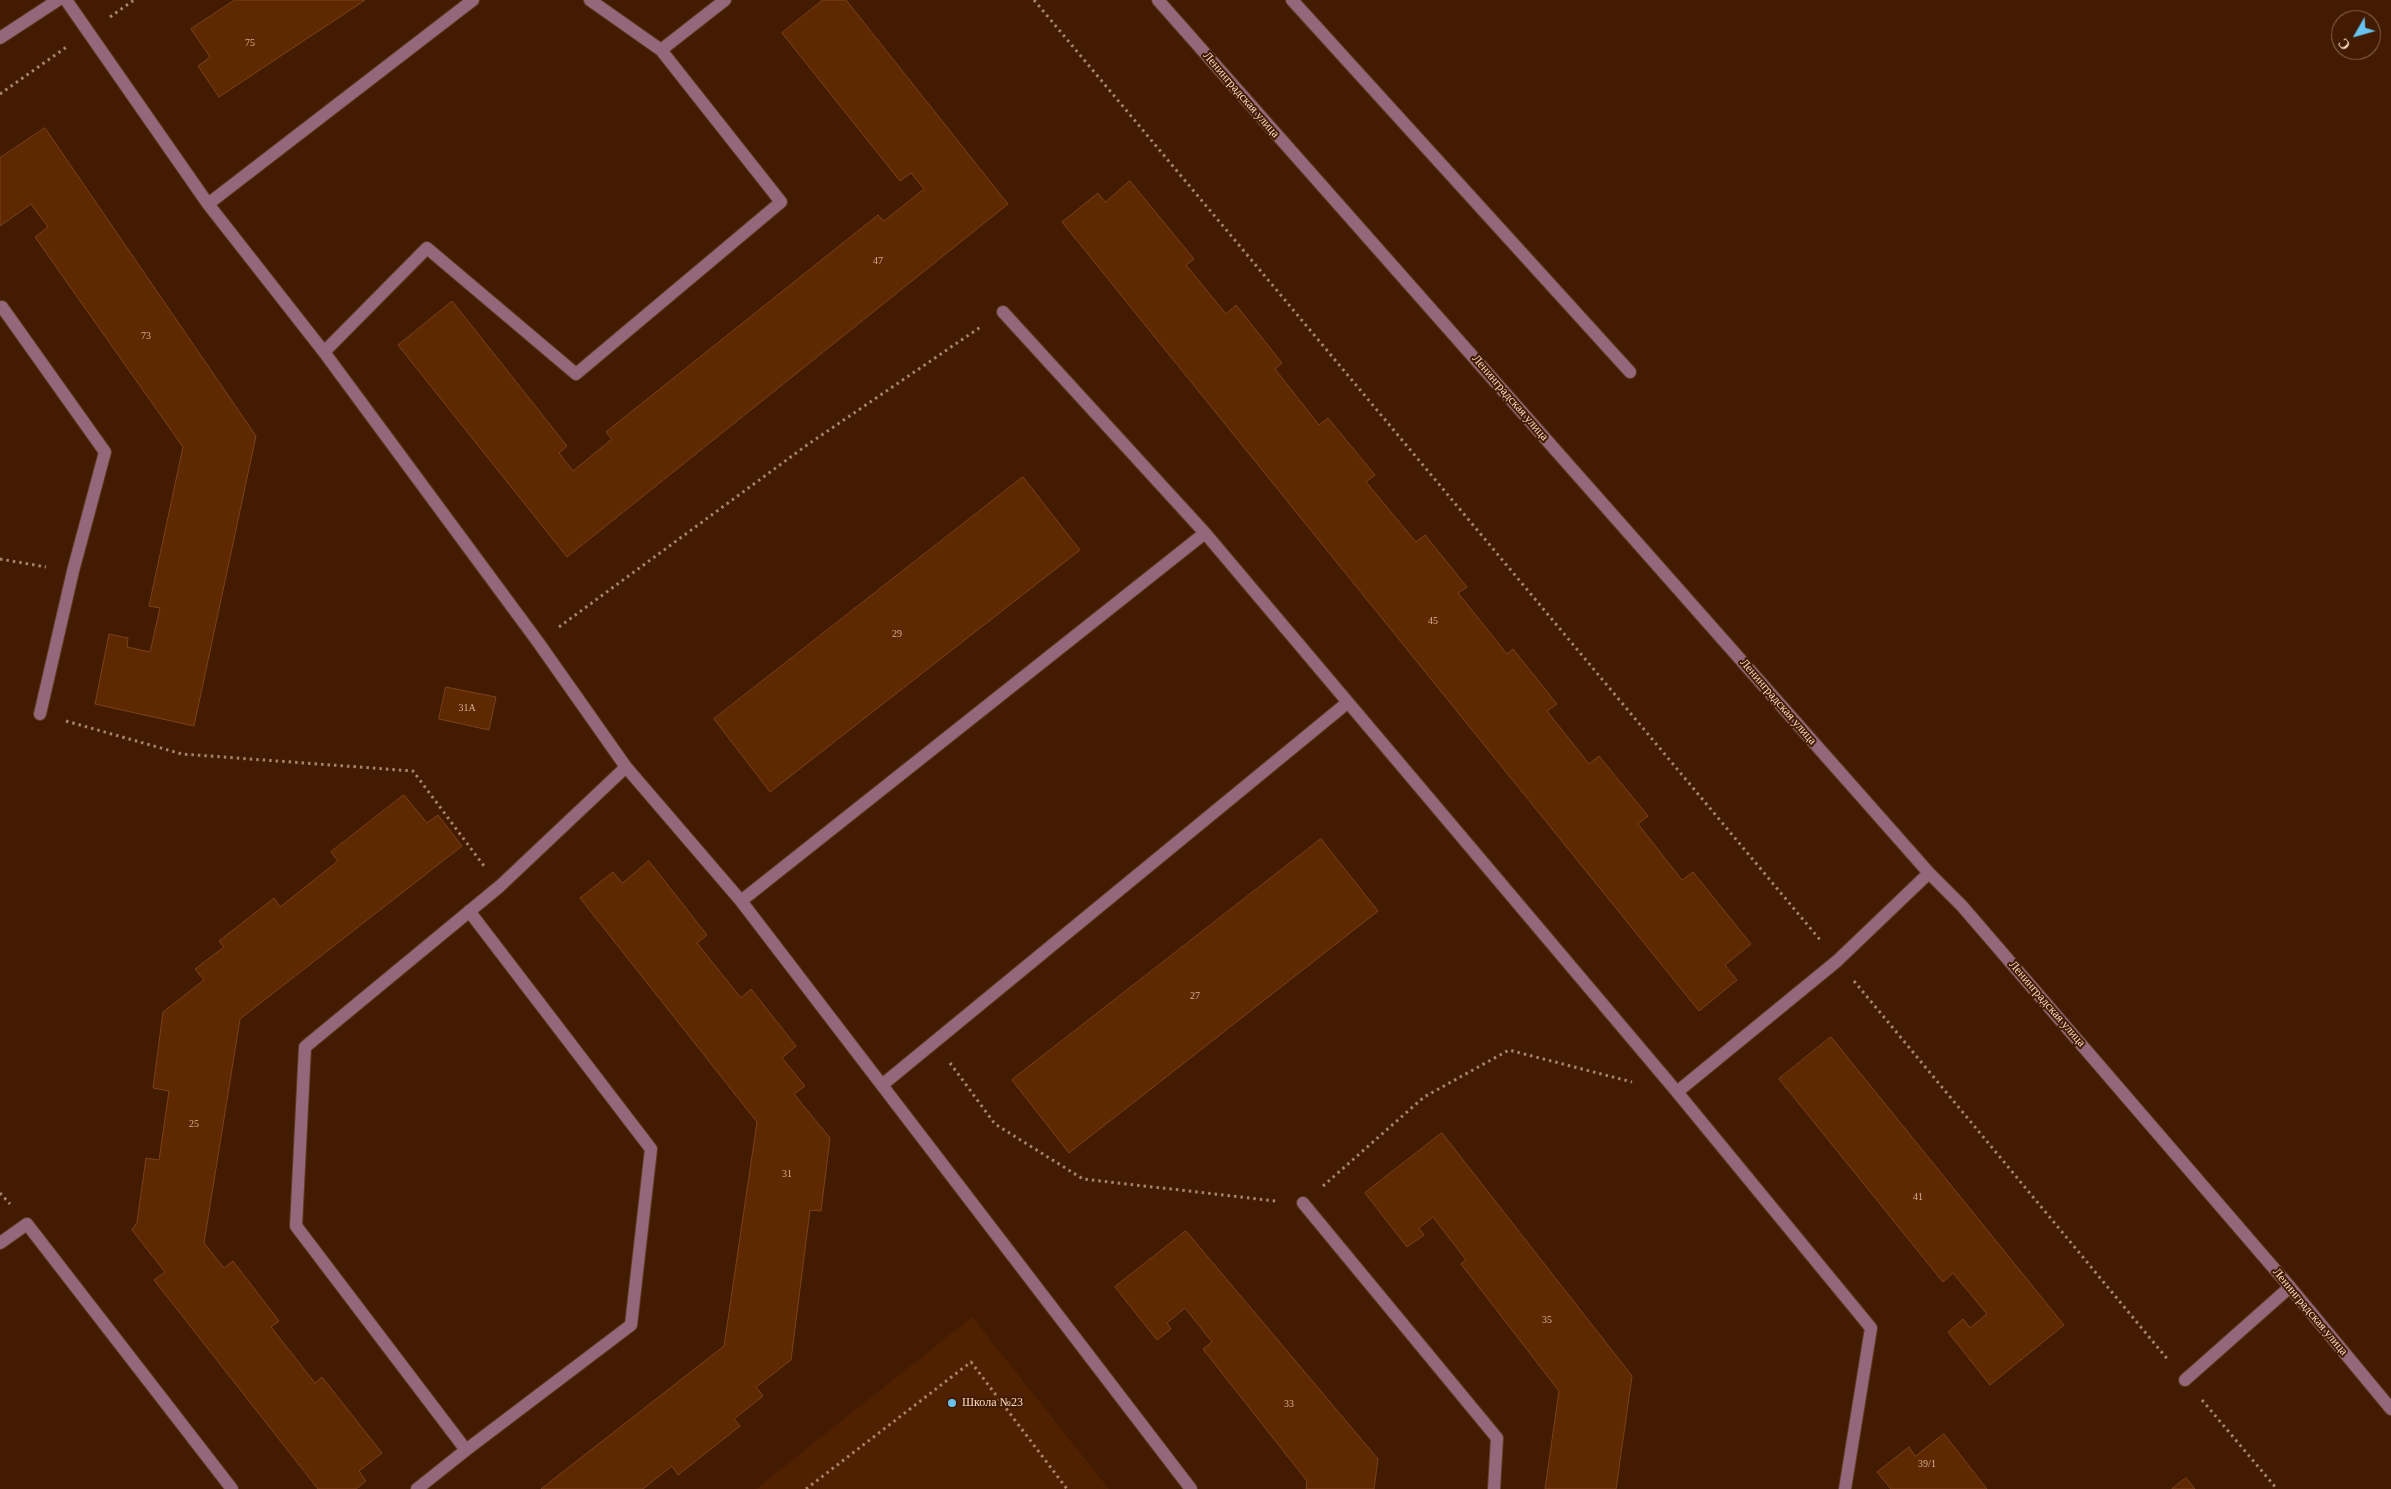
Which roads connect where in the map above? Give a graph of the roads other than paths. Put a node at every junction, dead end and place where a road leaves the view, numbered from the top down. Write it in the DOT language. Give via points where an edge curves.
graph roads {
  1 [pos="58,0"];
  2 [pos="66,0"];
  3 [pos="473,0"];
  4 [pos="590,0"];
  5 [pos="725,0"];
  6 [pos="1158,0"];
  7 [pos="1292,0"];
  8 [pos="0,38"];
  9 [pos="661,50"];
  10 [pos="208,204"];
  11 [pos="0,309"];
  12 [pos="1003,312"];
  13 [pos="324,352"];
  14 [pos="1630,372"];
  15 [pos="1205,533"];
  16 [pos="1347,703"];
  17 [pos="40,714"];
  18 [pos="626,767"];
  19 [pos="1929,873"];
  20 [pos="741,902"];
  21 [pos="469,911"];
  22 [pos="882,1085"];
  23 [pos="1677,1092"];
  24 [pos="1303,1203"];
  25 [pos="0,1243"];
  26 [pos="2290,1287"];
  27 [pos="2185,1380"];
  28 [pos="2391,1409"];
  29 [pos="466,1450"];
  30 [pos="232,1489"];
  31 [pos="417,1489"];
  32 [pos="1191,1489"];
  33 [pos="1494,1489"];
  34 [pos="1845,1489"];
  1 -- 8 [label="street"];
  2 -- 10 [label="street"];
  3 -- 10 [label="street"];
  4 -- 9 [label="street"];
  5 -- 9 [label="street"];
  6 -- 19 [label="street, Ленинградская улица"];
  7 -- 14 [label="street"];
  9 -- 13 [label="street" via="781,202 576,374 427,248"];
  10 -- 13 [label="street"];
  11 -- 17 [label="street" via="2,307 105,452"];
  12 -- 15 [label="street"];
  13 -- 18 [label="street"];
  15 -- 16 [label="street"];
  15 -- 20 [label="street"];
  16 -- 22 [label="street"];
  16 -- 23 [label="street"];
  18 -- 20 [label="street"];
  18 -- 21 [label="street" via="500,886"];
  19 -- 23 [label="street" via="1837,961"];
  19 -- 26 [label="street, Ленинградская улица" via="1962,906"];
  20 -- 22 [label="street"];
  21 -- 29 [label="street" via="305,1047 296,1226"];
  21 -- 29 [label="street" via="651,1149 631,1325"];
  22 -- 32 [label="street"];
  23 -- 34 [label="street" via="1871,1328"];
  24 -- 33 [label="street" via="1497,1438"];
  25 -- 30 [label="street" via="27,1224"];
  26 -- 27 [label="street"];
  26 -- 28 [label="street, Ленинградская улица"];
  29 -- 31 [label="street"];
}
